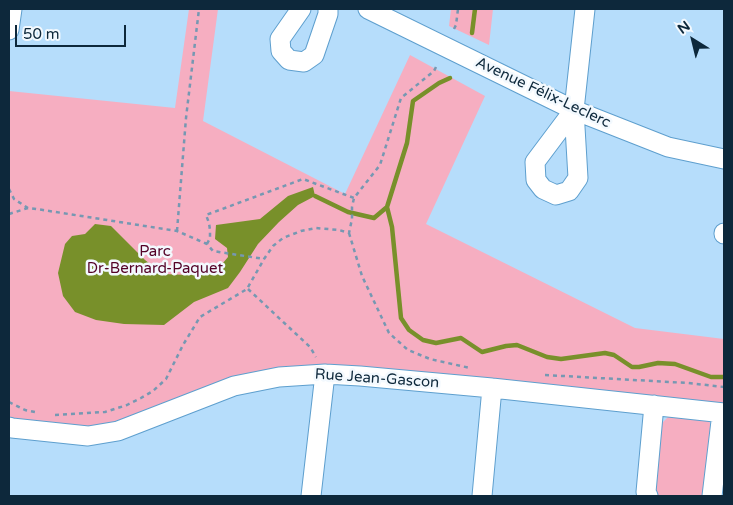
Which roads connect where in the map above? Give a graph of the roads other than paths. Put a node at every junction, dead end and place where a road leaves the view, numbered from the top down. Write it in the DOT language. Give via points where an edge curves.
graph roads {
  1 [pos="12,9"];
  2 [pos="301,9"];
  3 [pos="328,9"];
  4 [pos="368,9"];
  5 [pos="584,9"];
  6 [pos="9,30"];
  7 [pos="574,110"];
  8 [pos="724,159"];
  9 [pos="325,374"];
  10 [pos="492,388"];
  11 [pos="654,405"];
  12 [pos="723,413"];
  13 [pos="9,427"];
  14 [pos="311,496"];
  15 [pos="482,496"];
  16 [pos="648,496"];
  17 [pos="712,496"];
  1 -- 6 [label="street"];
  2 -- 3 [label="street" via="280,39 281,51 289,60 304,62 314,55"];
  4 -- 7 [label="street, Avenue Félix-Leclerc"];
  5 -- 7 [label="street"];
  7 -- 8 [label="street, Avenue Félix-Leclerc" via="668,148"];
  9 -- 10 [label="street, Rue Jean-Gascon"];
  9 -- 13 [label="street, Rue Jean-Gascon" via="279,377 234,386 118,431 88,436"];
  9 -- 14 [label="street"];
  10 -- 11 [label="street, Rue Jean-Gascon"];
  10 -- 15 [label="street"];
  11 -- 12 [label="street, Rue Jean-Gascon"];
  11 -- 16 [label="street"];
  12 -- 17 [label="street"];
}
